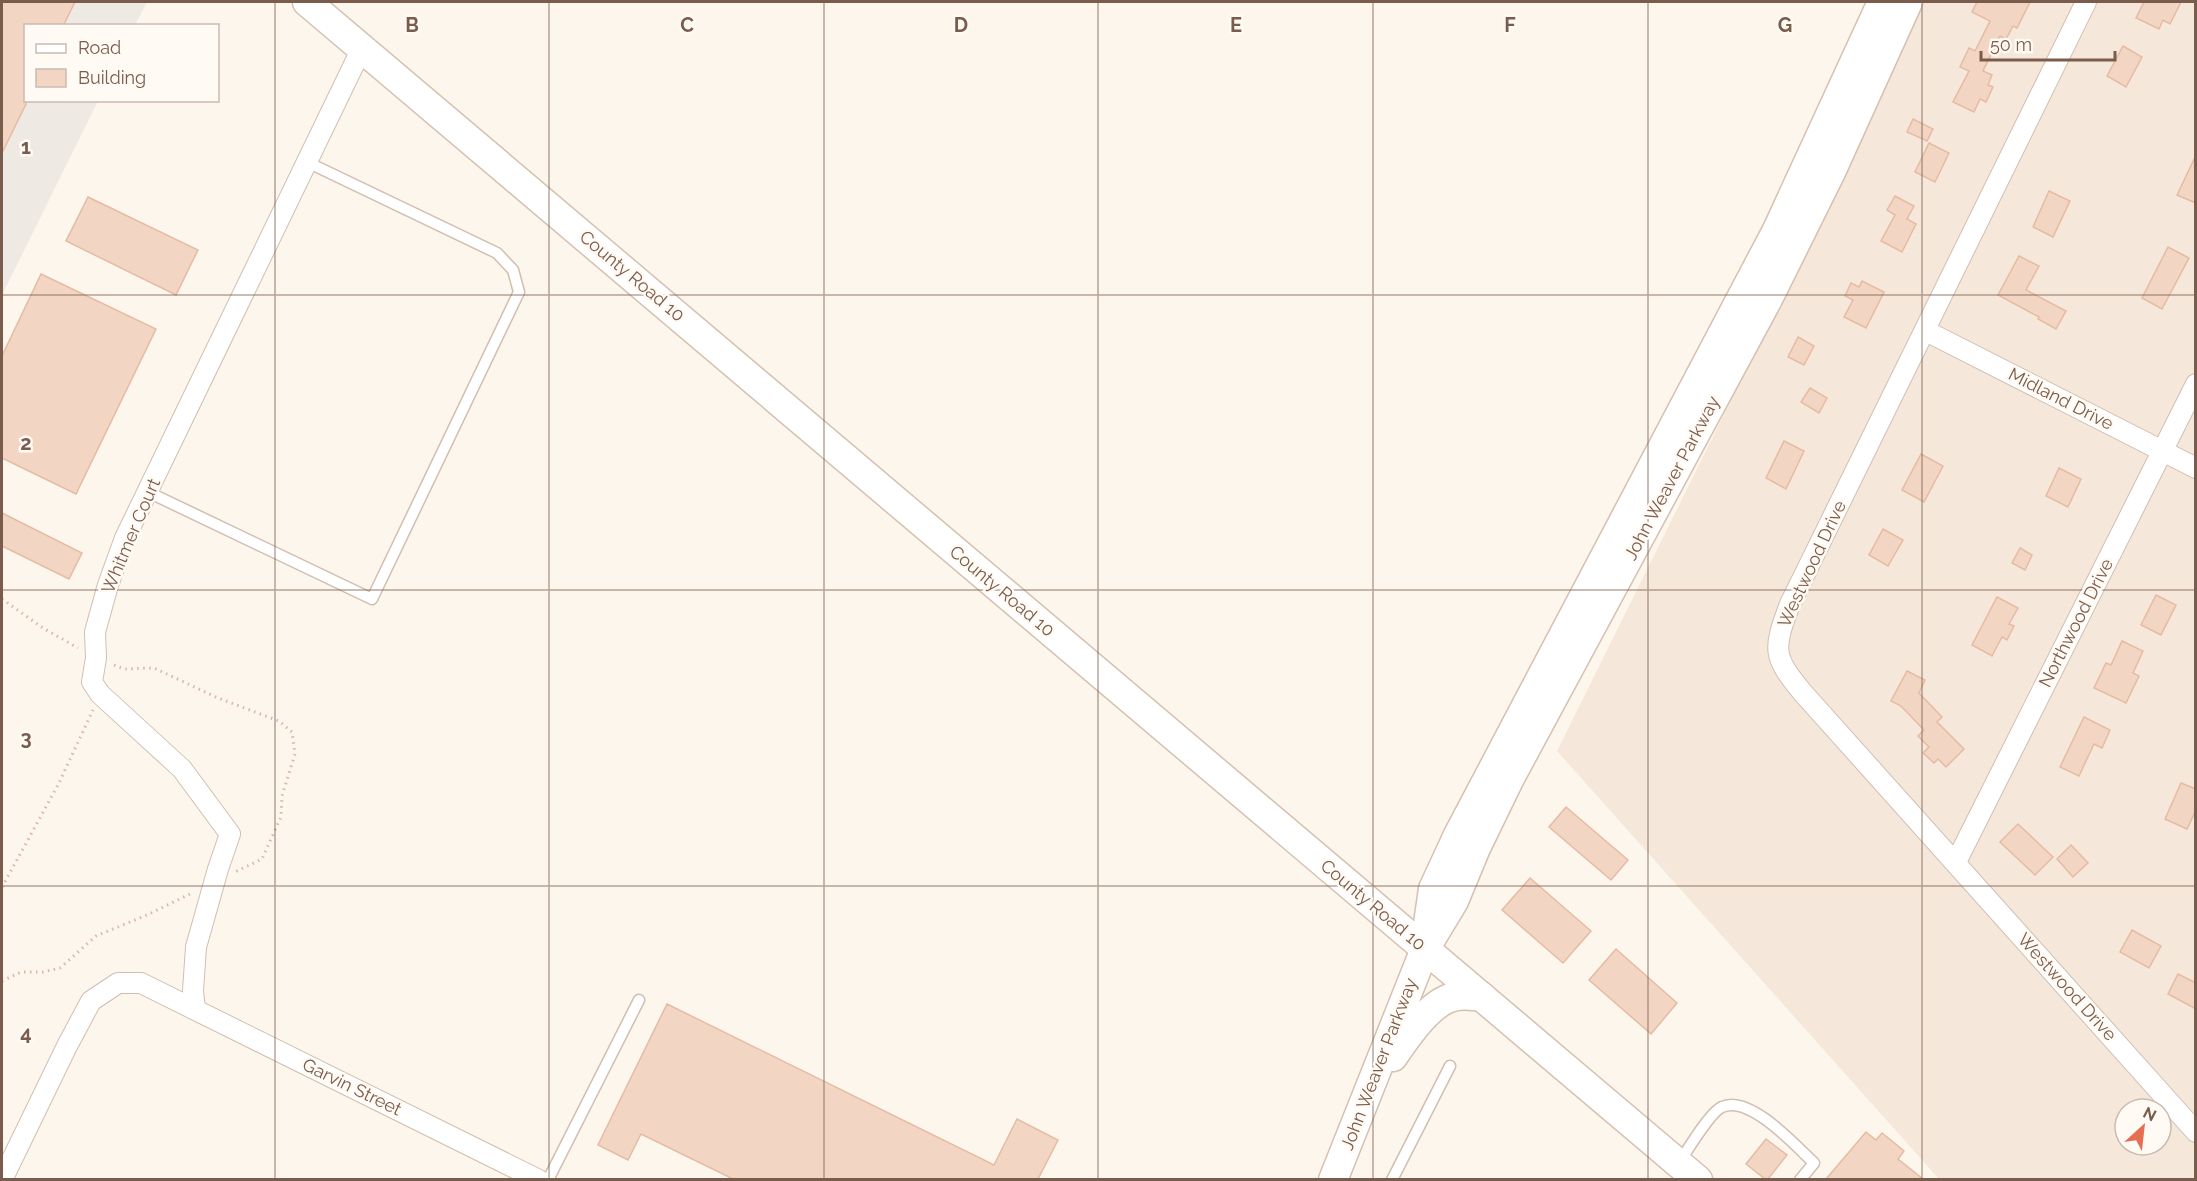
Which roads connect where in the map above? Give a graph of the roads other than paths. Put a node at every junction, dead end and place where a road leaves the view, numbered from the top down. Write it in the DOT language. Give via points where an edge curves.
graph roads {
  1 [pos="307,2"];
  2 [pos="1882,2"];
  3 [pos="1908,2"];
  4 [pos="2086,2"];
  5 [pos="362,48"];
  6 [pos="307,162"];
  7 [pos="1926,331"];
  8 [pos="2196,384"];
  9 [pos="2162,451"];
  10 [pos="2196,468"];
  11 [pos="148,492"];
  12 [pos="1956,862"];
  13 [pos="1425,949"];
  14 [pos="1482,997"];
  15 [pos="639,1000"];
  16 [pos="195,1009"];
  17 [pos="1450,1066"];
  18 [pos="1373,1082"];
  19 [pos="2196,1132"];
  20 [pos="1688,1171"];
  21 [pos="2,1179"];
  22 [pos="539,1179"];
  23 [pos="548,1179"];
  24 [pos="1333,1179"];
  25 [pos="1392,1179"];
  26 [pos="1800,1179"];
  1 -- 5 [label="main road, County Road 10"];
  2 -- 13 [label="main road, John Weaver Parkway" via="1777,230 1458,835 1433,890"];
  3 -- 13 [label="main road, John Weaver Parkway" via="1778,279 1510,778 1454,901"];
  4 -- 7 [label="street, Westwood Drive"];
  5 -- 6 [label="street, Whitmer Court"];
  5 -- 13 [label="main road, County Road 10"];
  6 -- 11 [label="street, Whitmer Court"];
  6 -- 11 [label="lane" via="497,253 513,270 519,292 372,599"];
  7 -- 9 [label="street, Midland Drive"];
  7 -- 12 [label="street, Westwood Drive" via="1790,604 1776,651 1784,670 1803,693"];
  8 -- 9 [label="street, Northwood Drive"];
  9 -- 10 [label="street, Midland Drive"];
  9 -- 12 [label="street, Northwood Drive"];
  11 -- 16 [label="street, Whitmer Court" via="108,585 95,632 92,682 100,694 182,769 230,834 196,947"];
  12 -- 19 [label="street, Westwood Drive"];
  13 -- 14 [label="main road, County Road 10"];
  13 -- 18 [label="main road, John Weaver Parkway"];
  14 -- 18 [label="main road" via="1452,997 1437,1005"];
  14 -- 20 [label="main road, County Road 10"];
  15 -- 23 [label="lane"];
  16 -- 21 [label="street, Garvin Street" via="141,983 117,983 91,1002"];
  16 -- 22 [label="street, Garvin Street"];
  17 -- 25 [label="lane"];
  18 -- 24 [label="main road, John Weaver Parkway"];
  20 -- 26 [label="lane" via="1709,1120 1720,1107 1735,1104 1756,1113 1814,1163"];
}
